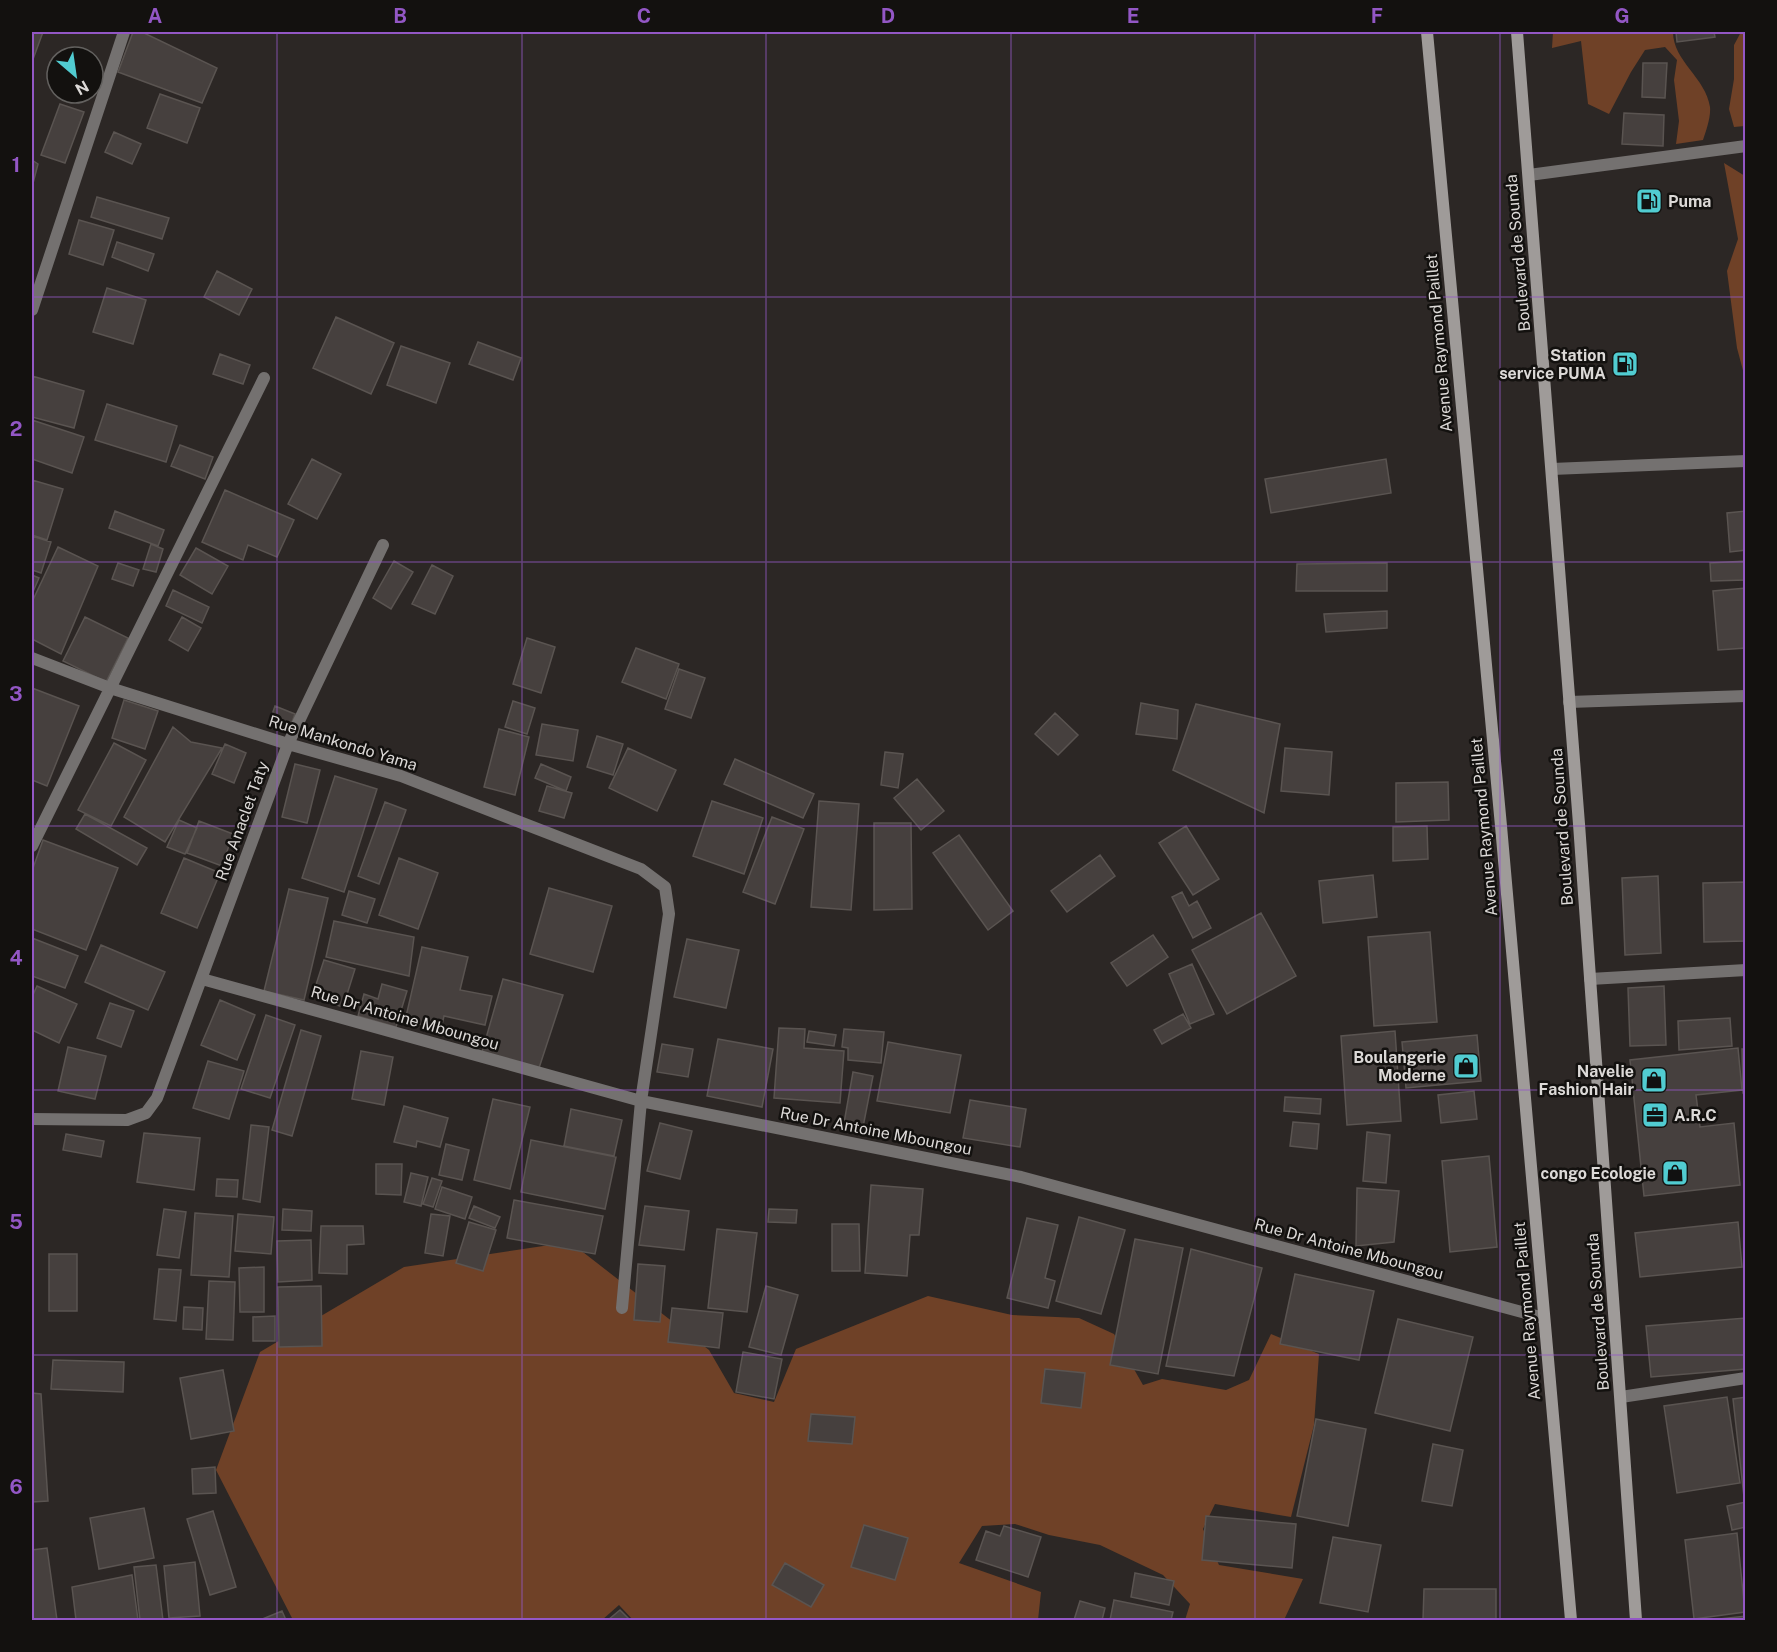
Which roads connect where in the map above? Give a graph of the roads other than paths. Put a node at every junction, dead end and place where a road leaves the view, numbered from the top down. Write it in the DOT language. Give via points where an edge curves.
graph roads {
  1 [pos="124,32"];
  2 [pos="1427,32"];
  3 [pos="1517,32"];
  4 [pos="1746,146"];
  5 [pos="1528,175"];
  6 [pos="32,310"];
  7 [pos="264,378"];
  8 [pos="1746,461"];
  9 [pos="1552,469"];
  10 [pos="383,545"];
  11 [pos="32,658"];
  12 [pos="110,688"];
  13 [pos="1746,696"];
  14 [pos="1569,702"];
  15 [pos="288,744"];
  16 [pos="32,846"];
  17 [pos="1746,970"];
  18 [pos="202,979"];
  19 [pos="1590,980"];
  20 [pos="641,1101"];
  21 [pos="32,1119"];
  22 [pos="622,1308"];
  23 [pos="1544,1318"];
  24 [pos="1746,1378"];
  25 [pos="1621,1397"];
  26 [pos="1571,1620"];
  27 [pos="1636,1620"];
  1 -- 6 [label="street"];
  2 -- 23 [label="main road, Avenue Raymond Paillet"];
  3 -- 5 [label="main road, Boulevard de Sounda"];
  4 -- 5 [label="street"];
  5 -- 9 [label="main road, Boulevard de Sounda"];
  7 -- 12 [label="street"];
  8 -- 9 [label="street"];
  9 -- 14 [label="main road, Boulevard de Sounda"];
  10 -- 15 [label="street, Rue Anaclet Taty"];
  11 -- 12 [label="street, Rue Mankondo Yama"];
  12 -- 15 [label="street, Rue Mankondo Yama"];
  12 -- 16 [label="street"];
  13 -- 14 [label="street"];
  14 -- 19 [label="main road, Boulevard de Sounda"];
  15 -- 18 [label="street, Rue Anaclet Taty"];
  15 -- 20 [label="street, Rue Mankondo Yama" via="401,777 641,868 665,887 669,914"];
  17 -- 19 [label="street"];
  18 -- 20 [label="street, Rue Dr Antoine Mboungou"];
  18 -- 21 [label="street, Rue Anaclet Taty" via="157,1098 146,1113 127,1120"];
  19 -- 25 [label="main road, Boulevard de Sounda"];
  20 -- 22 [label="street, Rue Mankondo Yama"];
  20 -- 23 [label="street, Rue Dr Antoine Mboungou" via="1021,1177"];
  23 -- 26 [label="main road, Avenue Raymond Paillet"];
  24 -- 25 [label="street"];
  25 -- 27 [label="main road, Boulevard de Sounda"];
}
